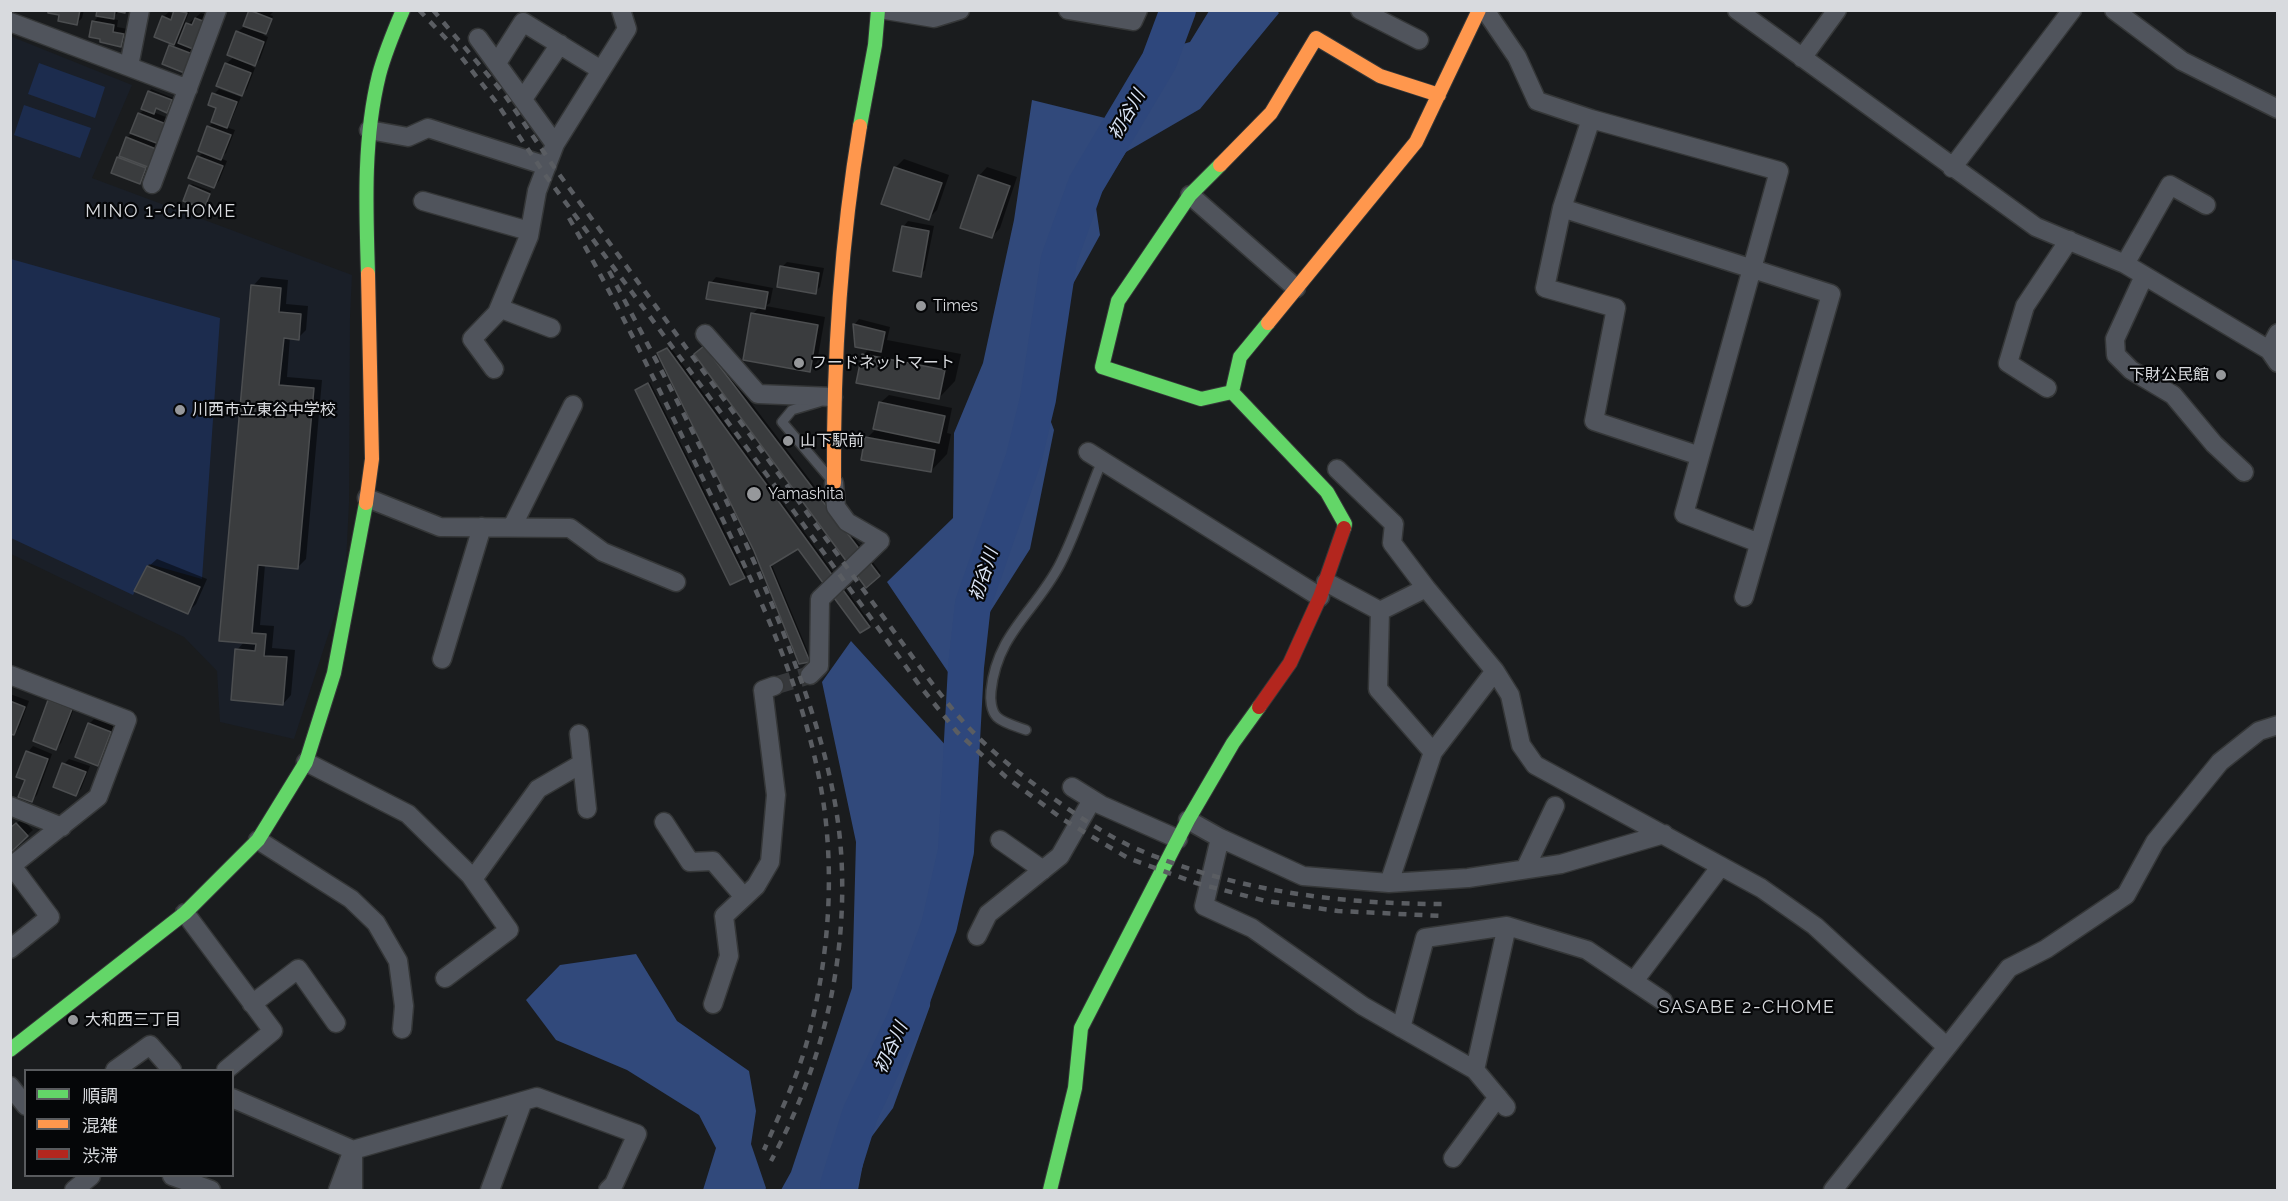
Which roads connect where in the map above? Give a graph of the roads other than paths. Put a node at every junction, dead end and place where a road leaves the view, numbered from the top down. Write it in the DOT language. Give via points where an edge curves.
graph roads {
  1 [pos="140,10"];
  2 [pos="218,10"];
  3 [pos="404,10"];
  4 [pos="621,10"];
  5 [pos="878,10"];
  6 [pos="886,10"];
  7 [pos="960,10"];
  8 [pos="1068,10"];
  9 [pos="1138,10"];
  10 [pos="1360,10"];
  11 [pos="1479,10"];
  12 [pos="1485,10"];
  13 [pos="1737,10"];
  14 [pos="1837,10"];
  15 [pos="2072,10"];
  16 [pos="2114,10"];
  17 [pos="22,20"];
  18 [pos="478,38"];
  19 [pos="1419,40"];
  20 [pos="560,45"];
  21 [pos="1802,58"];
  22 [pos="496,63"];
  23 [pos="129,66"];
  24 [pos="601,70"];
  25 [pos="188,89"];
  26 [pos="1439,95"];
  27 [pos="523,99"];
  28 [pos="2277,109"];
  29 [pos="1591,119"];
  30 [pos="369,130"];
  31 [pos="555,144"];
  32 [pos="547,166"];
  33 [pos="1952,168"];
  34 [pos="152,184"];
  35 [pos="1190,195"];
  36 [pos="423,201"];
  37 [pos="2206,204"];
  38 [pos="1562,208"];
  39 [pos="530,231"];
  40 [pos="2069,240"];
  41 [pos="2125,264"];
  42 [pos="1752,268"];
  43 [pos="2144,276"];
  44 [pos="1296,288"];
  45 [pos="499,308"];
  46 [pos="551,328"];
  47 [pos="2277,333"];
  48 [pos="705,334"];
  49 [pos="2273,356"];
  50 [pos="494,369"];
  51 [pos="2047,388"];
  52 [pos="1232,392"];
  53 [pos="833,397"];
  54 [pos="573,405"];
  55 [pos="1700,456"];
  56 [pos="1095,457"];
  57 [pos="1338,469"];
  58 [pos="2244,472"];
  59 [pos="834,483"];
  60 [pos="367,498"];
  61 [pos="483,527"];
  62 [pos="512,527"];
  63 [pos="1759,543"];
  64 [pos="676,582"];
  65 [pos="1426,588"];
  66 [pos="1323,589"];
  67 [pos="1744,597"];
  68 [pos="1380,612"];
  69 [pos="442,658"];
  70 [pos="1495,671"];
  71 [pos="10,675"];
  72 [pos="810,675"];
  73 [pos="774,686"];
  74 [pos="2277,725"];
  75 [pos="1026,730"];
  76 [pos="579,734"];
  77 [pos="1433,752"];
  78 [pos="306,762"];
  79 [pos="581,764"];
  80 [pos="1072,788"];
  81 [pos="1092,800"];
  82 [pos="10,806"];
  83 [pos="1555,806"];
  84 [pos="587,809"];
  85 [pos="1188,820"];
  86 [pos="663,822"];
  87 [pos="62,827"];
  88 [pos="1664,834"];
  89 [pos="1220,838"];
  90 [pos="1178,839"];
  91 [pos="258,840"];
  92 [pos="1000,840"];
  93 [pos="1721,866"];
  94 [pos="11,867"];
  95 [pos="1525,869"];
  96 [pos="1043,870"];
  97 [pos="473,879"];
  98 [pos="1389,883"];
  99 [pos="744,897"];
  100 [pos="186,913"];
  101 [pos="1507,926"];
  102 [pos="977,936"];
  103 [pos="10,949"];
  104 [pos="445,978"];
  105 [pos="1634,981"];
  106 [pos="1663,1001"];
  107 [pos="252,1004"];
  108 [pos="713,1004"];
  109 [pos="336,1023"];
  110 [pos="1401,1028"];
  111 [pos="402,1029"];
  112 [pos="1947,1047"];
  113 [pos="10,1050"];
  114 [pos="118,1069"];
  115 [pos="170,1069"];
  116 [pos="227,1069"];
  117 [pos="1474,1070"];
  118 [pos="10,1086"];
  119 [pos="234,1099"];
  120 [pos="523,1101"];
  121 [pos="24,1104"];
  122 [pos="353,1150"];
  123 [pos="1453,1158"];
  124 [pos="175,1177"];
  125 [pos="211,1191"];
  126 [pos="338,1191"];
  127 [pos="353,1191"];
  128 [pos="490,1191"];
  129 [pos="608,1191"];
  130 [pos="1050,1191"];
  131 [pos="1833,1191"];
  1 -- 23 [label="street"];
  2 -- 25 [label="street"];
  3 -- 30 [label="street" via="379,75"];
  4 -- 24 [label="street" via="627,29"];
  5 -- 53 [label="street" via="845,227 836,309"];
  6 -- 7 [label="street" via="934,18"];
  8 -- 9 [label="street" via="1133,21"];
  10 -- 19 [label="street"];
  11 -- 26 [label="street"];
  12 -- 29 [label="street" via="1517,57 1538,101"];
  13 -- 21 [label="street"];
  14 -- 21 [label="street"];
  15 -- 33 [label="street"];
  16 -- 28 [label="street" via="2182,61"];
  17 -- 23 [label="street"];
  18 -- 22 [label="street"];
  20 -- 22 [label="street" via="524,22"];
  20 -- 24 [label="street"];
  20 -- 27 [label="street"];
  21 -- 33 [label="street"];
  22 -- 27 [label="street"];
  23 -- 25 [label="street"];
  24 -- 31 [label="street"];
  25 -- 34 [label="street"];
  26 -- 35 [label="street" via="1380,76 1316,38 1271,113"];
  26 -- 44 [label="street" via="1416,142"];
  27 -- 31 [label="street"];
  29 -- 38 [label="street"];
  29 -- 42 [label="street" via="1779,171"];
  30 -- 32 [label="street" via="408,138 428,128"];
  30 -- 60 [label="street" via="365,178 372,459"];
  31 -- 32 [label="street"];
  32 -- 39 [label="street" via="537,191"];
  33 -- 40 [label="street" via="2036,227"];
  35 -- 44 [label="street"];
  35 -- 52 [label="street" via="1118,301 1102,367 1201,399"];
  36 -- 39 [label="street"];
  37 -- 41 [label="street" via="2170,185"];
  38 -- 42 [label="street"];
  38 -- 55 [label="street" via="1545,288 1616,308 1594,421"];
  39 -- 45 [label="street"];
  40 -- 41 [label="street"];
  40 -- 51 [label="street" via="2025,306 2008,363"];
  41 -- 43 [label="street"];
  42 -- 55 [label="street"];
  42 -- 63 [label="street" via="1831,294"];
  43 -- 49 [label="street"];
  43 -- 58 [label="street" via="2115,339 2116,355 2132,370 2173,395 2214,444"];
  44 -- 52 [label="street" via="1240,357"];
  45 -- 46 [label="street"];
  45 -- 50 [label="street" via="472,339"];
  47 -- 49 [label="street"];
  48 -- 53 [label="street" via="758,394"];
  52 -- 66 [label="street" via="1327,492 1345,524"];
  53 -- 59 [label="street"];
  53 -- 59 [label="lane" via="792,410 782,422"];
  54 -- 62 [label="street"];
  55 -- 63 [label="street" via="1684,514"];
  56 -- 66 [label="street"];
  56 -- 75 [label="lane" via="1061,562 1018,621 993,671 993,710 998,718"];
  57 -- 65 [label="street" via="1394,524 1392,543"];
  59 -- 72 [label="street" via="836,507 847,522 880,541 820,599 819,666"];
  60 -- 61 [label="street" via="440,527"];
  60 -- 78 [label="street" via="334,673"];
  61 -- 62 [label="street"];
  61 -- 69 [label="street"];
  62 -- 64 [label="street" via="570,528 603,552"];
  63 -- 67 [label="street"];
  65 -- 68 [label="street"];
  65 -- 70 [label="street"];
  66 -- 68 [label="street"];
  66 -- 85 [label="street" via="1290,663 1233,743"];
  68 -- 77 [label="street" via="1378,689"];
  70 -- 77 [label="street"];
  70 -- 88 [label="street" via="1509,695 1521,745 1535,765"];
  71 -- 87 [label="street" via="128,720 98,797"];
  73 -- 99 [label="street" via="763,690 776,795 770,862 756,886"];
  74 -- 112 [label="street" via="2259,731 2220,762 2156,842 2126,895 2046,949 2009,968"];
  76 -- 79 [label="street"];
  77 -- 98 [label="street"];
  78 -- 91 [label="street"];
  78 -- 97 [label="street" via="408,814"];
  79 -- 84 [label="street"];
  79 -- 97 [label="street" via="538,789"];
  80 -- 81 [label="street"];
  81 -- 90 [label="street"];
  81 -- 96 [label="street" via="1060,856"];
  82 -- 87 [label="street"];
  83 -- 95 [label="street"];
  85 -- 89 [label="street"];
  85 -- 90 [label="street"];
  86 -- 99 [label="street" via="690,862 713,861"];
  87 -- 94 [label="street"];
  88 -- 93 [label="street"];
  88 -- 95 [label="street" via="1561,864"];
  89 -- 98 [label="street" via="1302,876"];
  89 -- 110 [label="street" via="1204,906 1252,928"];
  90 -- 130 [label="street" via="1081,1028 1075,1088"];
  91 -- 100 [label="street"];
  91 -- 111 [label="street" via="351,899 376,923 398,961 404,1006"];
  92 -- 96 [label="street"];
  93 -- 105 [label="street"];
  93 -- 112 [label="street" via="1815,926"];
  94 -- 103 [label="street" via="50,917"];
  95 -- 98 [label="street" via="1468,878"];
  96 -- 102 [label="street" via="988,914"];
  97 -- 104 [label="street" via="509,930"];
  99 -- 108 [label="street" via="724,916 729,956"];
  100 -- 107 [label="street"];
  100 -- 113 [label="street"];
  101 -- 105 [label="street" via="1587,950"];
  101 -- 110 [label="street" via="1425,938"];
  101 -- 117 [label="street"];
  105 -- 106 [label="street"];
  107 -- 109 [label="street" via="298,969"];
  107 -- 116 [label="street" via="273,1031"];
  110 -- 117 [label="street"];
  112 -- 131 [label="street"];
  114 -- 115 [label="street" via="150,1045"];
  117 -- 123 [label="street" via="1502,1102"];
  118 -- 121 [label="street"];
  119 -- 122 [label="street"];
  120 -- 122 [label="street"];
  120 -- 128 [label="street"];
  120 -- 129 [label="street" via="537,1097 637,1134"];
  122 -- 126 [label="street"];
  122 -- 127 [label="street"];
  124 -- 125 [label="street"];
}
